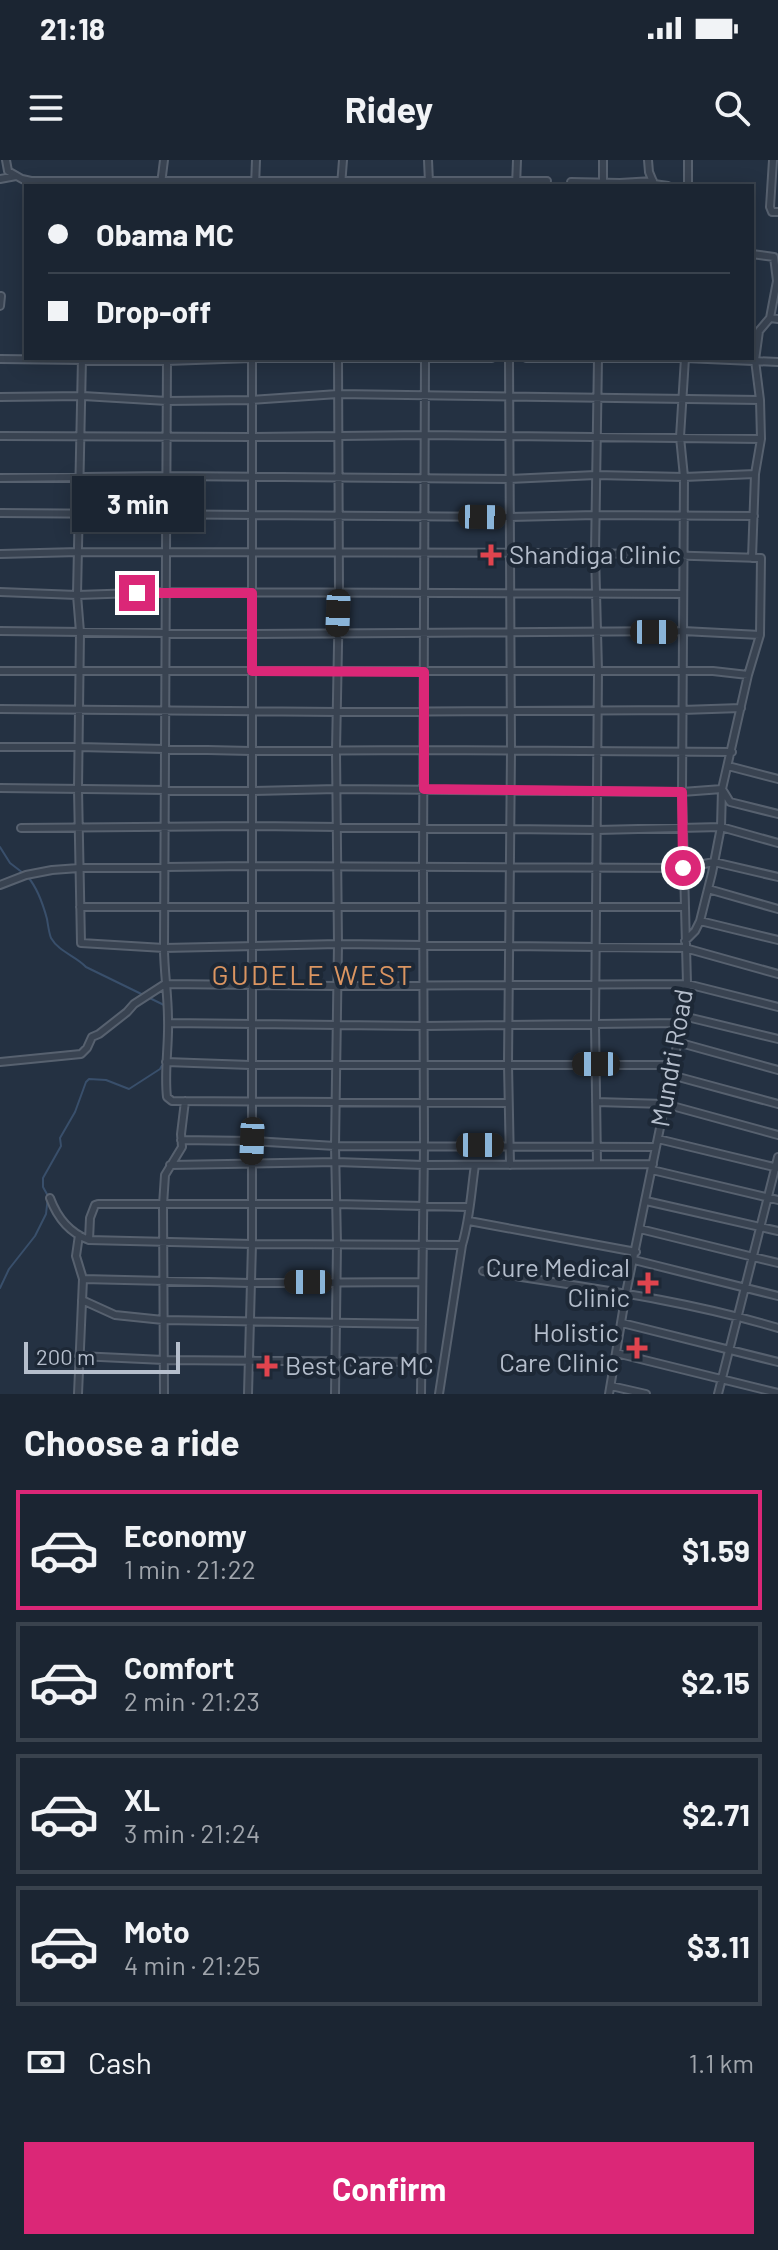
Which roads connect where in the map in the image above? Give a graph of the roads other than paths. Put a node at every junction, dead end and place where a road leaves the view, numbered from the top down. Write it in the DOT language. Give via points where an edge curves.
graph roads {
  1 [pos="6,160"];
  2 [pos="164,160"];
  3 [pos="256,160"];
  4 [pos="343,160"];
  5 [pos="428,160"];
  6 [pos="517,160"];
  7 [pos="603,160"];
  8 [pos="648,160"];
  9 [pos="688,160"];
  10 [pos="773,160"];
  11 [pos="16,176"];
  12 [pos="0,179"];
  13 [pos="547,181"];
  14 [pos="653,181"];
  15 [pos="571,182"];
  16 [pos="471,183"];
  17 [pos="161,184"];
  18 [pos="171,184"];
  19 [pos="255,184"];
  20 [pos="341,184"];
  21 [pos="429,184"];
  22 [pos="516,184"];
  23 [pos="603,184"];
  24 [pos="654,184"];
  25 [pos="688,184"];
  26 [pos="778,212"];
  27 [pos="754,254"];
  28 [pos="1,296"];
  29 [pos="0,306"];
  30 [pos="774,319"];
  31 [pos="756,329"];
  32 [pos="0,359"];
  33 [pos="24,359"];
  34 [pos="82,360"];
  35 [pos="167,360"];
  36 [pos="252,360"];
  37 [pos="338,360"];
  38 [pos="425,360"];
  39 [pos="509,360"];
  40 [pos="598,360"];
  41 [pos="685,360"];
  42 [pos="755,360"];
  43 [pos="778,362"];
  44 [pos="338,394"];
  45 [pos="426,394"];
  46 [pos="83,396"];
  47 [pos="0,397"];
  48 [pos="510,397"];
  49 [pos="597,397"];
  50 [pos="252,400"];
  51 [pos="682,400"];
  52 [pos="760,400"];
  53 [pos="167,401"];
  54 [pos="82,435"];
  55 [pos="425,435"];
  56 [pos="0,436"];
  57 [pos="167,436"];
  58 [pos="510,436"];
  59 [pos="597,436"];
  60 [pos="252,437"];
  61 [pos="338,437"];
  62 [pos="680,437"];
  63 [pos="761,439"];
  64 [pos="755,474"];
  65 [pos="596,475"];
  66 [pos="167,476"];
  67 [pos="78,477"];
  68 [pos="252,477"];
  69 [pos="684,477"];
  70 [pos="0,478"];
  71 [pos="337,478"];
  72 [pos="425,479"];
  73 [pos="509,479"];
  74 [pos="0,513"];
  75 [pos="79,514"];
  76 [pos="166,514"];
  77 [pos="252,515"];
  78 [pos="338,515"];
  79 [pos="596,515"];
  80 [pos="425,516"];
  81 [pos="683,516"];
  82 [pos="754,516"];
  83 [pos="510,517"];
  84 [pos="79,552"];
  85 [pos="166,553"];
  86 [pos="595,553"];
  87 [pos="0,554"];
  88 [pos="251,554"];
  89 [pos="337,554"];
  90 [pos="425,554"];
  91 [pos="511,554"];
  92 [pos="682,557"];
  93 [pos="752,558"];
  94 [pos="0,592"];
  95 [pos="167,592"];
  96 [pos="511,592"];
  97 [pos="252,593"];
  98 [pos="339,593"];
  99 [pos="425,593"];
  100 [pos="596,593"];
  101 [pos="682,594"];
  102 [pos="77,595"];
  103 [pos="0,631"];
  104 [pos="683,631"];
  105 [pos="80,632"];
  106 [pos="510,632"];
  107 [pos="596,632"];
  108 [pos="338,633"];
  109 [pos="424,633"];
  110 [pos="166,634"];
  111 [pos="251,634"];
  112 [pos="760,635"];
  113 [pos="337,670"];
  114 [pos="0,671"];
  115 [pos="166,671"];
  116 [pos="252,671"];
  117 [pos="598,671"];
  118 [pos="79,672"];
  119 [pos="424,672"];
  120 [pos="510,672"];
  121 [pos="682,672"];
  122 [pos="748,675"];
  123 [pos="741,708"];
  124 [pos="0,709"];
  125 [pos="166,710"];
  126 [pos="597,710"];
  127 [pos="682,710"];
  128 [pos="79,711"];
  129 [pos="251,711"];
  130 [pos="424,711"];
  131 [pos="510,711"];
  132 [pos="338,712"];
  133 [pos="0,747"];
  134 [pos="78,747"];
  135 [pos="166,749"];
  136 [pos="423,750"];
  137 [pos="251,751"];
  138 [pos="336,751"];
  139 [pos="511,751"];
  140 [pos="682,752"];
  141 [pos="732,752"];
  142 [pos="598,753"];
  143 [pos="728,766"];
  144 [pos="778,779"];
  145 [pos="0,788"];
  146 [pos="78,789"];
  147 [pos="165,789"];
  148 [pos="337,789"];
  149 [pos="424,789"];
  150 [pos="722,789"];
  151 [pos="511,790"];
  152 [pos="251,791"];
  153 [pos="597,791"];
  154 [pos="682,792"];
  155 [pos="778,814"];
  156 [pos="251,826"];
  157 [pos="79,827"];
  158 [pos="165,827"];
  159 [pos="424,827"];
  160 [pos="721,827"];
  161 [pos="21,828"];
  162 [pos="339,828"];
  163 [pos="682,828"];
  164 [pos="510,829"];
  165 [pos="597,830"];
  166 [pos="778,843"];
  167 [pos="714,862"];
  168 [pos="251,866"];
  169 [pos="165,867"];
  170 [pos="338,867"];
  171 [pos="510,867"];
  172 [pos="79,868"];
  173 [pos="423,868"];
  174 [pos="597,868"];
  175 [pos="683,868"];
  176 [pos="778,877"];
  177 [pos="0,885"];
  178 [pos="708,889"];
  179 [pos="165,906"];
  180 [pos="338,906"];
  181 [pos="423,906"];
  182 [pos="80,907"];
  183 [pos="251,907"];
  184 [pos="510,907"];
  185 [pos="597,907"];
  186 [pos="684,907"];
  187 [pos="778,909"];
  188 [pos="700,921"];
  189 [pos="778,940"];
  190 [pos="338,944"];
  191 [pos="685,944"];
  192 [pos="423,945"];
  193 [pos="250,946"];
  194 [pos="510,946"];
  195 [pos="596,947"];
  196 [pos="164,948"];
  197 [pos="778,974"];
  198 [pos="165,984"];
  199 [pos="251,984"];
  200 [pos="687,984"];
  201 [pos="424,985"];
  202 [pos="509,985"];
  203 [pos="596,985"];
  204 [pos="336,986"];
  205 [pos="778,1007"];
  206 [pos="682,1020"];
  207 [pos="168,1023"];
  208 [pos="595,1024"];
  209 [pos="251,1025"];
  210 [pos="337,1025"];
  211 [pos="510,1025"];
  212 [pos="423,1026"];
  213 [pos="778,1039"];
  214 [pos="677,1042"];
  215 [pos="0,1062"];
  216 [pos="166,1062"];
  217 [pos="336,1063"];
  218 [pos="424,1064"];
  219 [pos="508,1064"];
  220 [pos="596,1064"];
  221 [pos="250,1065"];
  222 [pos="673,1065"];
  223 [pos="778,1070"];
  224 [pos="671,1075"];
  225 [pos="185,1101"];
  226 [pos="251,1101"];
  227 [pos="424,1102"];
  228 [pos="596,1102"];
  229 [pos="337,1103"];
  230 [pos="508,1103"];
  231 [pos="665,1104"];
  232 [pos="778,1104"];
  233 [pos="778,1135"];
  234 [pos="181,1140"];
  235 [pos="252,1141"];
  236 [pos="657,1143"];
  237 [pos="508,1145"];
  238 [pos="335,1146"];
  239 [pos="424,1146"];
  240 [pos="597,1147"];
  241 [pos="778,1157"];
  242 [pos="336,1162"];
  243 [pos="251,1163"];
  244 [pos="597,1164"];
  245 [pos="170,1165"];
  246 [pos="424,1165"];
  247 [pos="475,1165"];
  248 [pos="510,1165"];
  249 [pos="652,1167"];
  250 [pos="777,1168"];
  251 [pos="769,1197"];
  252 [pos="50,1198"];
  253 [pos="778,1200"];
  254 [pos="646,1201"];
  255 [pos="251,1204"];
  256 [pos="336,1204"];
  257 [pos="163,1205"];
  258 [pos="423,1206"];
  259 [pos="468,1207"];
  260 [pos="469,1221"];
  261 [pos="760,1226"];
  262 [pos="640,1229"];
  263 [pos="778,1231"];
  264 [pos="79,1235"];
  265 [pos="89,1240"];
  266 [pos="163,1242"];
  267 [pos="252,1244"];
  268 [pos="337,1244"];
  269 [pos="423,1245"];
  270 [pos="462,1245"];
  271 [pos="635,1256"];
  272 [pos="752,1256"];
  273 [pos="778,1263"];
  274 [pos="483,1271"];
  275 [pos="83,1279"];
  276 [pos="164,1282"];
  277 [pos="336,1282"];
  278 [pos="422,1282"];
  279 [pos="250,1283"];
  280 [pos="744,1287"];
  281 [pos="626,1293"];
  282 [pos="778,1296"];
  283 [pos="82,1300"];
  284 [pos="738,1316"];
  285 [pos="163,1320"];
  286 [pos="250,1321"];
  287 [pos="335,1322"];
  288 [pos="622,1323"];
  289 [pos="422,1324"];
  290 [pos="778,1328"];
  291 [pos="730,1349"];
  292 [pos="616,1353"];
  293 [pos="79,1356"];
  294 [pos="164,1360"];
  295 [pos="250,1360"];
  296 [pos="335,1361"];
  297 [pos="421,1362"];
  298 [pos="778,1362"];
  299 [pos="722,1379"];
  300 [pos="610,1390"];
  301 [pos="778,1393"];
  302 [pos="78,1394"];
  303 [pos="164,1394"];
  304 [pos="248,1394"];
  305 [pos="335,1394"];
  306 [pos="421,1394"];
  307 [pos="439,1394"];
  308 [pos="646,1394"];
  309 [pos="718,1394"];
  1 -- 11 [label="street" via="8,171"];
  2 -- 17 [label="street"];
  3 -- 19 [label="street"];
  4 -- 20 [label="street"];
  5 -- 21 [label="street"];
  6 -- 22 [label="street"];
  7 -- 23 [label="street"];
  8 -- 14 [label="street"];
  9 -- 25 [label="street"];
  10 -- 26 [label="street" via="770,207"];
  11 -- 12 [label="street"];
  11 -- 17 [label="street" via="31,181"];
  13 -- 22 [label="street"];
  14 -- 23 [label="street"];
  14 -- 24 [label="street"];
  15 -- 23 [label="street"];
  16 -- 21 [label="street"];
  16 -- 22 [label="street"];
  17 -- 18 [label="street"];
  18 -- 19 [label="street"];
  19 -- 20 [label="street"];
  20 -- 21 [label="street"];
  27 -- 30 [label="street" via="774,257"];
  28 -- 29 [label="street"];
  30 -- 31 [label="street"];
  31 -- 42 [label="street"];
  32 -- 33 [label="street"];
  34 -- 46 [label="street"];
  35 -- 53 [label="street"];
  36 -- 50 [label="street"];
  37 -- 44 [label="street"];
  38 -- 45 [label="street"];
  39 -- 48 [label="street"];
  40 -- 49 [label="street"];
  41 -- 51 [label="street, Mundri Road"];
  42 -- 43 [label="street"];
  42 -- 52 [label="street"];
  44 -- 45 [label="street"];
  44 -- 50 [label="street"];
  44 -- 61 [label="street"];
  45 -- 48 [label="street"];
  45 -- 55 [label="street"];
  46 -- 47 [label="street"];
  46 -- 53 [label="street"];
  46 -- 54 [label="street"];
  48 -- 49 [label="street"];
  48 -- 58 [label="street"];
  49 -- 51 [label="street"];
  49 -- 59 [label="street"];
  50 -- 53 [label="street"];
  50 -- 60 [label="street"];
  51 -- 52 [label="street"];
  51 -- 62 [label="street, Mundri Road"];
  52 -- 63 [label="street"];
  53 -- 57 [label="street"];
  54 -- 56 [label="street"];
  54 -- 57 [label="street"];
  54 -- 67 [label="street"];
  55 -- 58 [label="street"];
  55 -- 61 [label="street"];
  55 -- 72 [label="street"];
  57 -- 60 [label="street"];
  57 -- 66 [label="street"];
  58 -- 59 [label="street"];
  58 -- 73 [label="street"];
  59 -- 62 [label="street"];
  59 -- 65 [label="street"];
  60 -- 61 [label="street"];
  60 -- 68 [label="street"];
  61 -- 71 [label="street"];
  62 -- 63 [label="street"];
  62 -- 69 [label="street, Mundri Road"];
  63 -- 64 [label="street"];
  64 -- 69 [label="street"];
  64 -- 82 [label="street"];
  65 -- 69 [label="street"];
  65 -- 73 [label="street"];
  65 -- 79 [label="street"];
  66 -- 67 [label="street"];
  66 -- 68 [label="street"];
  66 -- 76 [label="street"];
  67 -- 70 [label="street"];
  67 -- 75 [label="street"];
  68 -- 71 [label="street"];
  68 -- 77 [label="street"];
  69 -- 81 [label="street, Mundri Road"];
  71 -- 72 [label="street"];
  71 -- 78 [label="street"];
  72 -- 73 [label="street"];
  72 -- 80 [label="street"];
  73 -- 83 [label="street"];
  74 -- 75 [label="street"];
  75 -- 76 [label="street"];
  75 -- 84 [label="street"];
  76 -- 77 [label="street"];
  76 -- 85 [label="street"];
  77 -- 78 [label="street"];
  77 -- 88 [label="street"];
  78 -- 80 [label="street"];
  78 -- 89 [label="street"];
  79 -- 81 [label="street"];
  79 -- 83 [label="street"];
  79 -- 86 [label="street"];
  80 -- 83 [label="street"];
  80 -- 90 [label="street"];
  81 -- 82 [label="street"];
  81 -- 92 [label="street, Mundri Road"];
  82 -- 93 [label="street"];
  83 -- 91 [label="street"];
  84 -- 85 [label="street"];
  84 -- 87 [label="street"];
  84 -- 102 [label="street"];
  85 -- 88 [label="street"];
  85 -- 95 [label="street"];
  86 -- 91 [label="street"];
  86 -- 92 [label="street"];
  86 -- 100 [label="street"];
  88 -- 89 [label="street"];
  88 -- 97 [label="street"];
  89 -- 90 [label="street"];
  89 -- 98 [label="street"];
  90 -- 91 [label="street"];
  90 -- 99 [label="street"];
  91 -- 96 [label="street"];
  92 -- 93 [label="street"];
  92 -- 101 [label="street, Mundri Road"];
  93 -- 112 [label="street" via="761,558"];
  94 -- 102 [label="street"];
  95 -- 97 [label="street"];
  95 -- 102 [label="street"];
  95 -- 110 [label="street"];
  96 -- 99 [label="street"];
  96 -- 100 [label="street"];
  96 -- 106 [label="street"];
  97 -- 98 [label="street"];
  97 -- 111 [label="street"];
  98 -- 99 [label="street"];
  98 -- 108 [label="street"];
  99 -- 109 [label="street"];
  100 -- 101 [label="street"];
  100 -- 107 [label="street"];
  101 -- 104 [label="street, Mundri Road"];
  102 -- 105 [label="street"];
  103 -- 105 [label="street"];
  104 -- 107 [label="street"];
  104 -- 112 [label="street"];
  104 -- 121 [label="street, Mundri Road"];
  105 -- 110 [label="street"];
  105 -- 118 [label="street"];
  106 -- 107 [label="street"];
  106 -- 109 [label="street"];
  106 -- 120 [label="street"];
  107 -- 117 [label="street"];
  108 -- 109 [label="street"];
  108 -- 111 [label="street"];
  108 -- 113 [label="street"];
  109 -- 119 [label="street"];
  110 -- 111 [label="street"];
  110 -- 115 [label="street"];
  111 -- 116 [label="street"];
  112 -- 122 [label="street"];
  113 -- 116 [label="street"];
  113 -- 119 [label="street"];
  113 -- 132 [label="street"];
  114 -- 118 [label="street"];
  115 -- 116 [label="street"];
  115 -- 118 [label="street"];
  115 -- 125 [label="street"];
  116 -- 129 [label="street"];
  117 -- 120 [label="street"];
  117 -- 121 [label="street"];
  117 -- 126 [label="street"];
  118 -- 128 [label="street"];
  119 -- 120 [label="street"];
  119 -- 130 [label="street"];
  120 -- 131 [label="street"];
  121 -- 122 [label="street"];
  121 -- 127 [label="street, Mundri Road"];
  122 -- 123 [label="street"];
  123 -- 127 [label="street"];
  123 -- 141 [label="street"];
  124 -- 128 [label="street"];
  125 -- 128 [label="street"];
  125 -- 129 [label="street"];
  125 -- 135 [label="street"];
  126 -- 127 [label="street"];
  126 -- 131 [label="street"];
  126 -- 142 [label="street"];
  127 -- 140 [label="street, Mundri Road"];
  128 -- 134 [label="street"];
  129 -- 132 [label="street"];
  129 -- 137 [label="street"];
  130 -- 131 [label="street"];
  130 -- 132 [label="street"];
  130 -- 136 [label="street"];
  131 -- 139 [label="street"];
  132 -- 138 [label="street"];
  133 -- 134 [label="street"];
  134 -- 135 [label="street"];
  134 -- 146 [label="street"];
  135 -- 137 [label="street"];
  135 -- 147 [label="street"];
  136 -- 138 [label="street"];
  136 -- 139 [label="street"];
  136 -- 149 [label="street"];
  137 -- 138 [label="street"];
  137 -- 152 [label="street"];
  138 -- 148 [label="street"];
  139 -- 142 [label="street"];
  139 -- 151 [label="street"];
  140 -- 141 [label="street"];
  140 -- 142 [label="street"];
  140 -- 154 [label="street, Mundri Road"];
  141 -- 143 [label="street"];
  142 -- 153 [label="street"];
  143 -- 144 [label="street"];
  143 -- 150 [label="street"];
  145 -- 146 [label="street"];
  146 -- 147 [label="street"];
  146 -- 157 [label="street"];
  147 -- 152 [label="street"];
  147 -- 158 [label="street"];
  148 -- 149 [label="street"];
  148 -- 152 [label="street"];
  148 -- 162 [label="street"];
  149 -- 151 [label="street"];
  149 -- 159 [label="street"];
  150 -- 154 [label="street"];
  150 -- 155 [label="street" via="730,802"];
  150 -- 160 [label="street"];
  151 -- 153 [label="street"];
  151 -- 164 [label="street"];
  152 -- 156 [label="street"];
  153 -- 154 [label="street"];
  153 -- 165 [label="street"];
  154 -- 163 [label="street, Mundri Road"];
  156 -- 158 [label="street"];
  156 -- 162 [label="street"];
  156 -- 168 [label="street"];
  157 -- 158 [label="street"];
  157 -- 161 [label="street"];
  157 -- 172 [label="street"];
  158 -- 169 [label="street"];
  159 -- 162 [label="street"];
  159 -- 164 [label="street"];
  159 -- 173 [label="street"];
  160 -- 163 [label="street"];
  160 -- 166 [label="street"];
  160 -- 167 [label="street"];
  162 -- 170 [label="street"];
  163 -- 165 [label="street"];
  163 -- 175 [label="street, Mundri Road"];
  164 -- 165 [label="street"];
  164 -- 171 [label="street"];
  165 -- 174 [label="street"];
  167 -- 175 [label="street"];
  167 -- 176 [label="street"];
  167 -- 178 [label="street"];
  168 -- 169 [label="street"];
  168 -- 170 [label="street"];
  168 -- 183 [label="street"];
  169 -- 172 [label="street"];
  169 -- 179 [label="street"];
  170 -- 173 [label="street"];
  170 -- 180 [label="street"];
  171 -- 173 [label="street"];
  171 -- 174 [label="street"];
  171 -- 184 [label="street"];
  172 -- 177 [label="street" via="26,875"];
  172 -- 182 [label="street"];
  173 -- 181 [label="street"];
  174 -- 175 [label="street"];
  174 -- 185 [label="street"];
  175 -- 186 [label="street, Mundri Road"];
  178 -- 187 [label="street"];
  178 -- 188 [label="street"];
  179 -- 182 [label="street"];
  179 -- 183 [label="street"];
  179 -- 196 [label="street"];
  180 -- 181 [label="street"];
  180 -- 183 [label="street"];
  180 -- 190 [label="street"];
  181 -- 184 [label="street"];
  181 -- 192 [label="street"];
  182 -- 196 [label="street" via="81,943"];
  183 -- 193 [label="street"];
  184 -- 185 [label="street"];
  184 -- 194 [label="street"];
  185 -- 186 [label="street"];
  185 -- 195 [label="street"];
  186 -- 191 [label="street, Mundri Road"];
  188 -- 189 [label="street"];
  188 -- 191 [label="street"];
  190 -- 192 [label="street"];
  190 -- 193 [label="street"];
  190 -- 204 [label="street"];
  191 -- 195 [label="street"];
  191 -- 197 [label="street"];
  191 -- 200 [label="street, Mundri Road"];
  192 -- 194 [label="street"];
  192 -- 201 [label="street"];
  193 -- 196 [label="street"];
  193 -- 199 [label="street"];
  194 -- 195 [label="street"];
  194 -- 202 [label="street"];
  195 -- 203 [label="street"];
  196 -- 198 [label="street"];
  198 -- 199 [label="street"];
  198 -- 207 [label="street"];
  198 -- 215 [label="street" via="92,1037 81,1054"];
  199 -- 204 [label="street"];
  199 -- 209 [label="street"];
  200 -- 203 [label="street"];
  200 -- 205 [label="street"];
  200 -- 206 [label="street, Mundri Road"];
  201 -- 202 [label="street"];
  201 -- 204 [label="street"];
  201 -- 212 [label="street"];
  202 -- 203 [label="street"];
  202 -- 211 [label="street"];
  203 -- 208 [label="street"];
  204 -- 210 [label="street"];
  206 -- 208 [label="street"];
  206 -- 213 [label="street"];
  206 -- 214 [label="street, Mundri Road"];
  207 -- 209 [label="street"];
  207 -- 216 [label="street"];
  208 -- 211 [label="street"];
  208 -- 220 [label="street"];
  209 -- 210 [label="street"];
  209 -- 221 [label="street"];
  210 -- 212 [label="street"];
  210 -- 217 [label="street"];
  211 -- 212 [label="street"];
  211 -- 219 [label="street"];
  212 -- 218 [label="street"];
  214 -- 222 [label="street, Mundri Road"];
  214 -- 223 [label="street"];
  216 -- 221 [label="street"];
  216 -- 225 [label="street" via="167,1097"];
  217 -- 218 [label="street"];
  217 -- 221 [label="street"];
  217 -- 229 [label="street"];
  218 -- 219 [label="street"];
  218 -- 227 [label="street"];
  219 -- 220 [label="street"];
  219 -- 230 [label="street"];
  220 -- 222 [label="street"];
  220 -- 228 [label="street"];
  221 -- 226 [label="street"];
  222 -- 224 [label="street, Mundri Road"];
  224 -- 231 [label="street, Mundri Road"];
  224 -- 232 [label="street"];
  225 -- 226 [label="street"];
  225 -- 234 [label="street"];
  226 -- 229 [label="street"];
  226 -- 235 [label="street"];
  227 -- 229 [label="street"];
  227 -- 230 [label="street"];
  227 -- 239 [label="street"];
  228 -- 231 [label="street"];
  228 -- 240 [label="street"];
  229 -- 238 [label="street"];
  230 -- 237 [label="street"];
  231 -- 233 [label="street"];
  231 -- 236 [label="street, Mundri Road"];
  234 -- 235 [label="street"];
  234 -- 245 [label="street" via="181,1151"];
  235 -- 238 [label="street"];
  235 -- 243 [label="street"];
  236 -- 240 [label="street"];
  236 -- 249 [label="street, Mundri Road"];
  236 -- 250 [label="street"];
  237 -- 239 [label="street"];
  237 -- 240 [label="street"];
  237 -- 248 [label="street"];
  238 -- 239 [label="street"];
  238 -- 242 [label="street"];
  239 -- 246 [label="street"];
  240 -- 244 [label="street"];
  241 -- 250 [label="street"];
  242 -- 243 [label="street"];
  242 -- 246 [label="street"];
  242 -- 256 [label="street"];
  243 -- 245 [label="street"];
  243 -- 255 [label="street"];
  244 -- 248 [label="street"];
  244 -- 249 [label="street"];
  245 -- 257 [label="street"];
  246 -- 247 [label="street"];
  246 -- 258 [label="street"];
  247 -- 248 [label="street"];
  247 -- 259 [label="street"];
  249 -- 251 [label="street"];
  249 -- 254 [label="street, Mundri Road"];
  250 -- 251 [label="street"];
  251 -- 253 [label="street"];
  251 -- 261 [label="street"];
  252 -- 264 [label="street" via="56,1214"];
  254 -- 261 [label="street"];
  254 -- 262 [label="street, Mundri Road"];
  255 -- 256 [label="street"];
  255 -- 257 [label="street"];
  255 -- 267 [label="street"];
  256 -- 258 [label="street"];
  256 -- 268 [label="street"];
  257 -- 265 [label="street" via="95,1205"];
  257 -- 266 [label="street"];
  258 -- 259 [label="street"];
  258 -- 269 [label="street"];
  259 -- 260 [label="street"];
  260 -- 270 [label="street"];
  260 -- 271 [label="street"];
  261 -- 263 [label="street"];
  261 -- 272 [label="street"];
  262 -- 271 [label="street, Mundri Road"];
  262 -- 272 [label="street"];
  264 -- 265 [label="street"];
  264 -- 275 [label="street" via="76,1256"];
  265 -- 266 [label="street"];
  266 -- 267 [label="street"];
  266 -- 276 [label="street"];
  267 -- 268 [label="street"];
  267 -- 279 [label="street"];
  268 -- 269 [label="street"];
  268 -- 277 [label="street"];
  269 -- 270 [label="street"];
  269 -- 278 [label="street"];
  270 -- 307 [label="street"];
  271 -- 280 [label="street"];
  271 -- 281 [label="street, Mundri Road"];
  272 -- 273 [label="street"];
  272 -- 280 [label="street"];
  274 -- 281 [label="street"];
  275 -- 276 [label="street"];
  275 -- 283 [label="street"];
  276 -- 279 [label="street"];
  276 -- 285 [label="street"];
  277 -- 278 [label="street"];
  277 -- 279 [label="street"];
  277 -- 287 [label="street"];
  278 -- 289 [label="street"];
  279 -- 286 [label="street"];
  280 -- 282 [label="street"];
  280 -- 284 [label="street"];
  281 -- 284 [label="street"];
  281 -- 288 [label="street, Mundri Road"];
  283 -- 285 [label="street" via="115,1315"];
  283 -- 293 [label="street"];
  284 -- 290 [label="street"];
  284 -- 291 [label="street"];
  285 -- 286 [label="street"];
  285 -- 294 [label="street"];
  286 -- 287 [label="street"];
  286 -- 295 [label="street"];
  287 -- 289 [label="street"];
  287 -- 296 [label="street"];
  288 -- 291 [label="street"];
  288 -- 292 [label="street, Mundri Road"];
  289 -- 297 [label="street"];
  291 -- 298 [label="street"];
  291 -- 299 [label="street"];
  292 -- 299 [label="street"];
  292 -- 300 [label="street, Mundri Road"];
  293 -- 294 [label="street"];
  293 -- 302 [label="street"];
  294 -- 295 [label="street"];
  294 -- 303 [label="street"];
  295 -- 296 [label="street"];
  295 -- 304 [label="street"];
  296 -- 297 [label="street"];
  296 -- 305 [label="street"];
  297 -- 306 [label="street"];
  299 -- 301 [label="street"];
  299 -- 309 [label="street"];
  300 -- 308 [label="street"];
}
